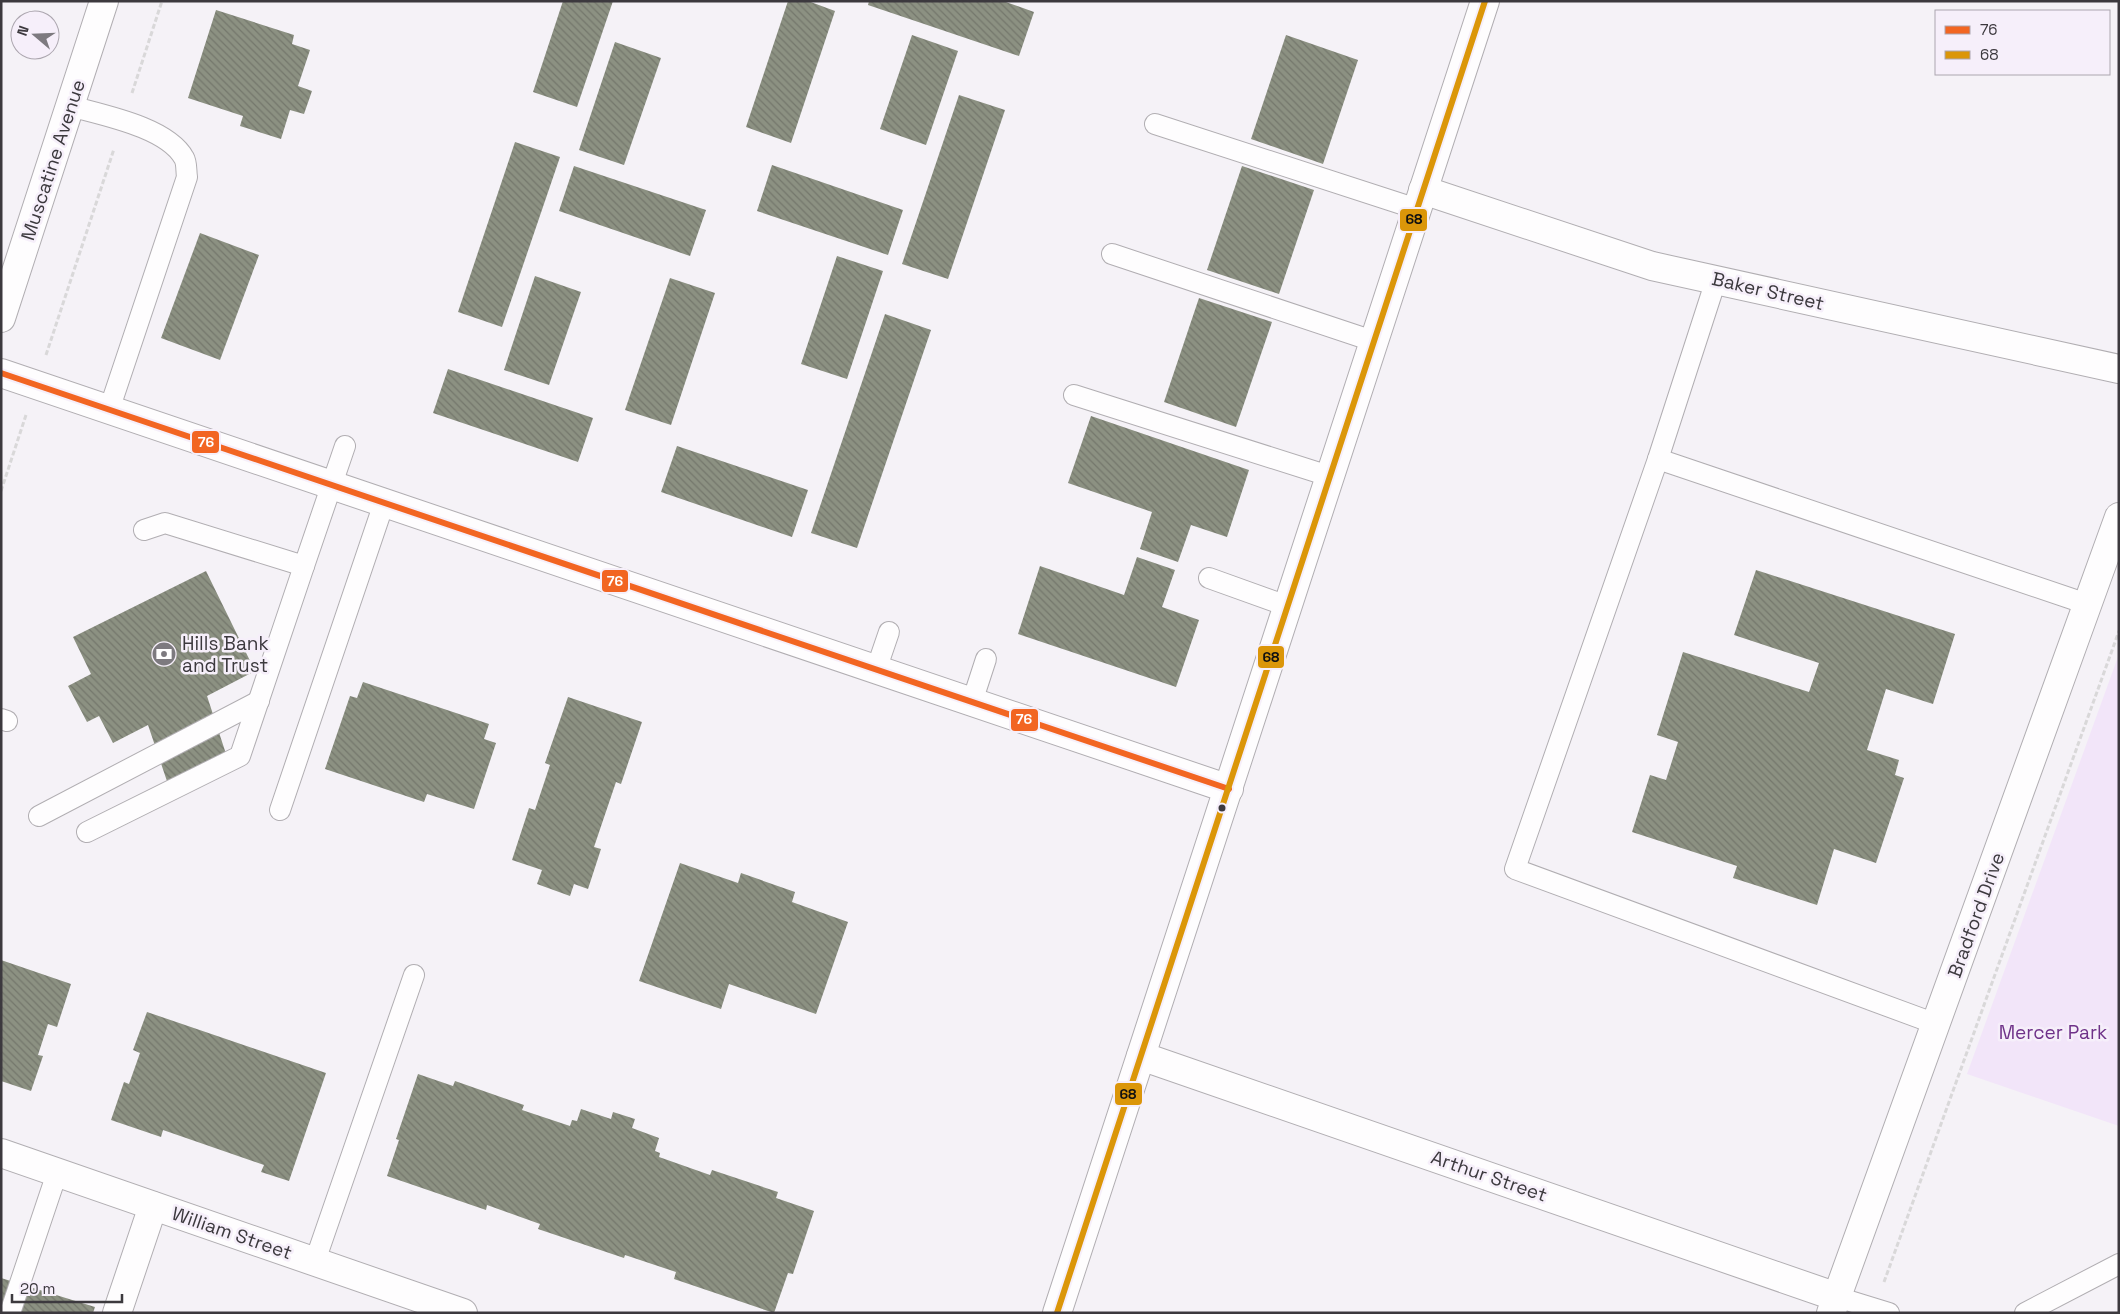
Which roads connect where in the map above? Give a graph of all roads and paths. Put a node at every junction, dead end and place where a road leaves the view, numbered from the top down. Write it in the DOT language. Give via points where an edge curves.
graph roads {
  1 [pos="104,1"];
  2 [pos="162,1"];
  3 [pos="1484,1"];
  4 [pos="70,106"];
  5 [pos="124,120"];
  6 [pos="1155,124"];
  7 [pos="1420,200"];
  8 [pos="1112,254"];
  9 [pos="1716,280"];
  10 [pos="1,318"];
  11 [pos="1373,342"];
  12 [pos="2119,369"];
  13 [pos="1,373"];
  14 [pos="36,385"];
  15 [pos="1074,395"];
  16 [pos="109,410"];
  17 [pos="345,446"];
  18 [pos="1658,459"];
  19 [pos="1329,476"];
  20 [pos="332,485"];
  21 [pos="1,491"];
  22 [pos="384,503"];
  23 [pos="2119,517"];
  24 [pos="144,530"];
  25 [pos="304,566"];
  26 [pos="1209,578"];
  27 [pos="2088,604"];
  28 [pos="1287,606"];
  29 [pos="2119,631"];
  30 [pos="889,632"];
  31 [pos="986,660"];
  32 [pos="876,670"];
  33 [pos="259,701"];
  34 [pos="972,702"];
  35 [pos="1229,789"];
  36 [pos="280,810"];
  37 [pos="39,816"];
  38 [pos="87,832"];
  39 [pos="414,976"];
  40 [pos="1936,1024"];
  41 [pos="1141,1056"];
  42 [pos="1,1153"];
  43 [pos="57,1173"];
  44 [pos="153,1206"];
  45 [pos="315,1261"];
  46 [pos="2119,1264"];
  47 [pos="1834,1305"];
  48 [pos="1882,1310"];
  49 [pos="456,1312"];
  50 [pos="10,1313"];
  51 [pos="117,1313"];
  52 [pos="1057,1313"];
  53 [pos="2025,1313"];
  1 -- 4 [label="street, Muscatine Avenue"];
  2 -- 5 [label="path"];
  3 -- 7 [label="street"];
  4 -- 5 [label="lane"];
  4 -- 10 [label="street, Muscatine Avenue"];
  5 -- 14 [label="path"];
  5 -- 16 [label="lane" via="176,147 185,160 187,177"];
  6 -- 7 [label="lane"];
  7 -- 9 [label="street, Baker Street" via="1652,266"];
  7 -- 11 [label="street"];
  8 -- 11 [label="lane"];
  9 -- 12 [label="street, Baker Street"];
  9 -- 18 [label="lane"];
  11 -- 19 [label="street"];
  13 -- 14 [label="street"];
  14 -- 16 [label="street"];
  14 -- 21 [label="path"];
  15 -- 19 [label="lane"];
  16 -- 20 [label="street"];
  17 -- 20 [label="lane"];
  18 -- 27 [label="lane"];
  18 -- 40 [label="lane" via="1515,869"];
  19 -- 28 [label="street"];
  20 -- 22 [label="street"];
  20 -- 25 [label="lane"];
  22 -- 32 [label="street"];
  22 -- 36 [label="lane"];
  23 -- 27 [label="street, Bradford Drive"];
  24 -- 25 [label="lane" via="165,523"];
  25 -- 33 [label="lane"];
  26 -- 28 [label="lane"];
  27 -- 40 [label="street, Bradford Drive"];
  28 -- 35 [label="street"];
  29 -- 48 [label="path"];
  30 -- 32 [label="lane"];
  31 -- 34 [label="lane"];
  32 -- 34 [label="street"];
  33 -- 37 [label="lane"];
  33 -- 38 [label="lane" via="240,756"];
  34 -- 35 [label="street"];
  35 -- 41 [label="street"];
  39 -- 45 [label="lane"];
  40 -- 47 [label="street, Bradford Drive"];
  41 -- 47 [label="street, Arthur Street"];
  41 -- 52 [label="street"];
  42 -- 43 [label="street, William Street"];
  43 -- 44 [label="street, William Street"];
  43 -- 50 [label="lane"];
  44 -- 45 [label="street, William Street"];
  44 -- 51 [label="street"];
  45 -- 49 [label="street, William Street"];
  46 -- 53 [label="lane"];
  47 -- 48 [label="lane"];
}
